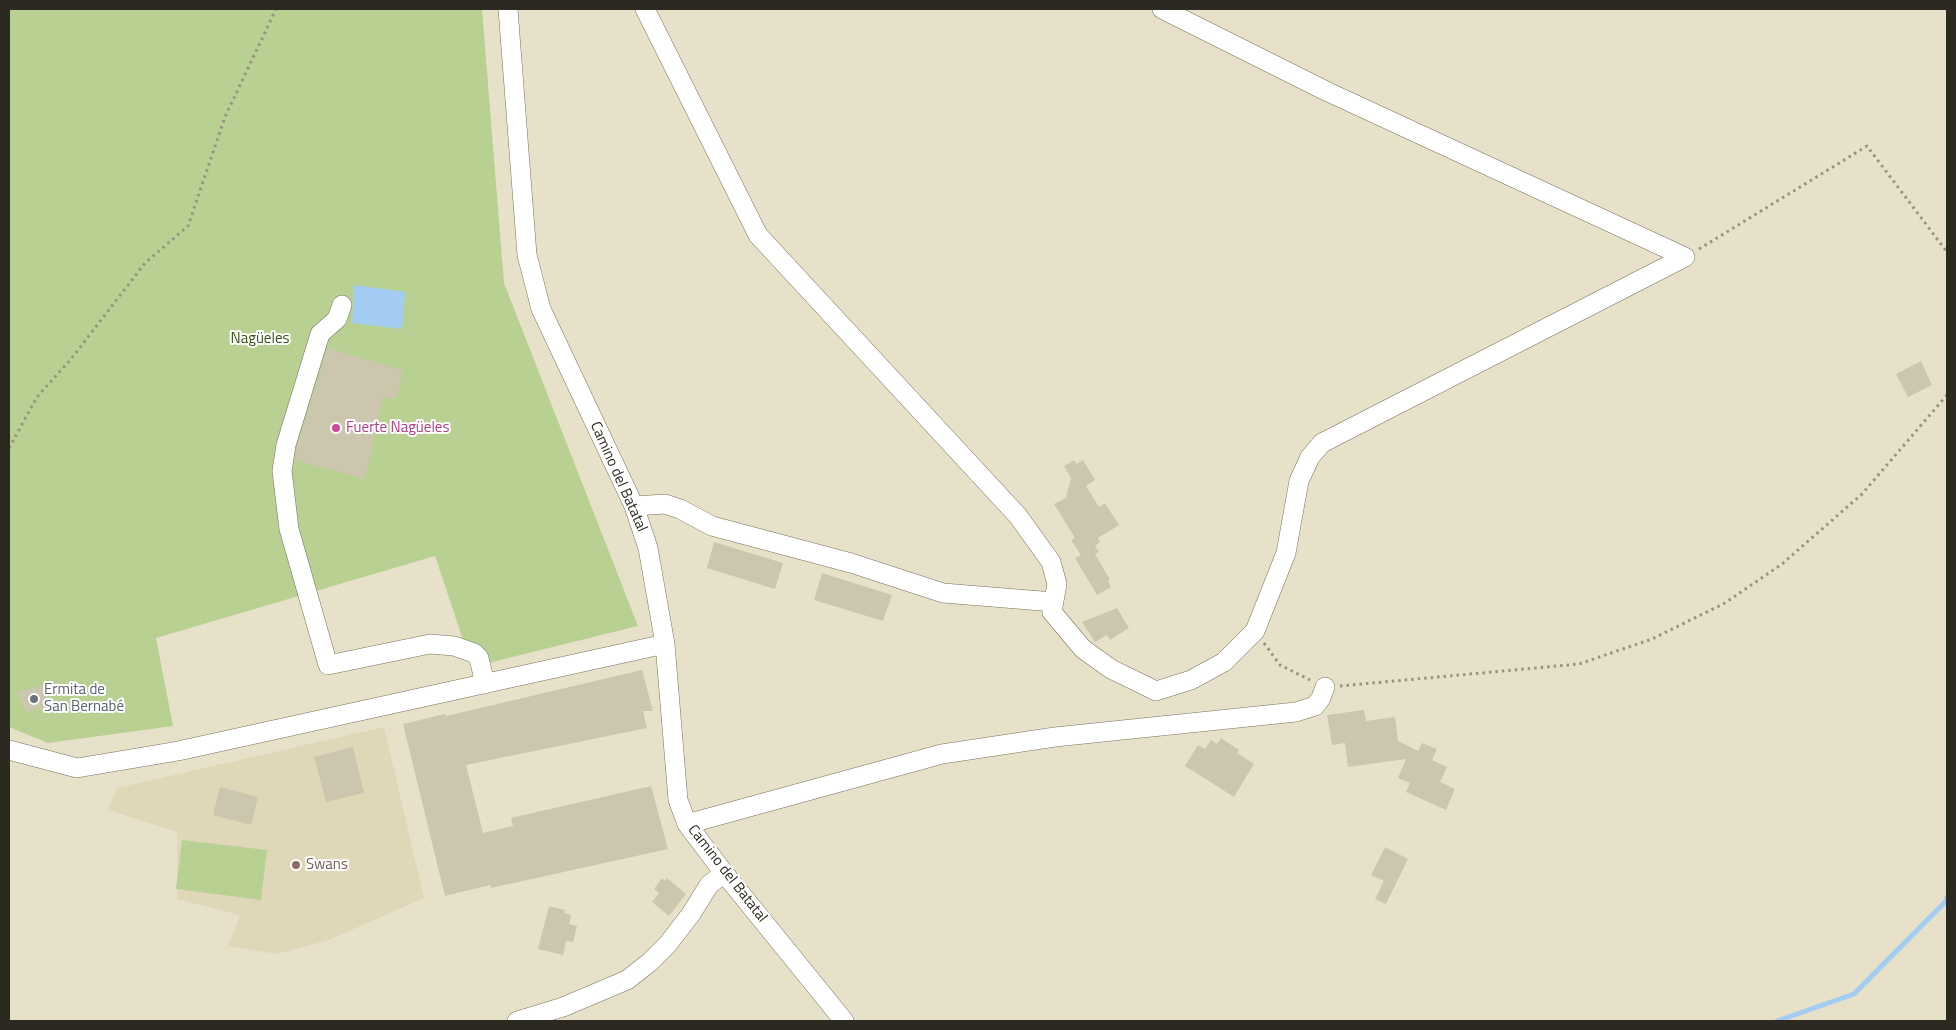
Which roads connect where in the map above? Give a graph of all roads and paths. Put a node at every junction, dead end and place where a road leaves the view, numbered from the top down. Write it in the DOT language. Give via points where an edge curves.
graph roads {
  1 [pos="276,9"];
  2 [pos="508,9"];
  3 [pos="645,9"];
  4 [pos="1162,9"];
  5 [pos="1947,252"];
  6 [pos="1685,257"];
  7 [pos="342,305"];
  8 [pos="1947,395"];
  9 [pos="9,448"];
  10 [pos="634,506"];
  11 [pos="1054,602"];
  12 [pos="1255,631"];
  13 [pos="665,644"];
  14 [pos="485,684"];
  15 [pos="1325,687"];
  16 [pos="9,750"];
  17 [pos="687,824"];
  18 [pos="724,873"];
  19 [pos="517,1021"];
  20 [pos="844,1021"];
  1 -- 9 [label="path" via="225,117 188,226 145,263 71,359 37,397"];
  2 -- 10 [label="street, Camino del Batatal" via="527,256 541,310"];
  3 -- 11 [label="street" via="758,234 1018,516 1051,562 1057,584"];
  4 -- 6 [label="street" via="1326,91"];
  5 -- 6 [label="path" via="1867,146"];
  6 -- 12 [label="street" via="1322,443 1310,457 1299,481 1286,553"];
  7 -- 14 [label="street" via="337,319 320,334 286,444 282,471 289,529 328,665 430,644 454,646 479,658"];
  8 -- 15 [label="path" via="1862,494 1782,564 1725,603 1652,639 1579,664"];
  10 -- 11 [label="street" via="665,504 712,526 851,563 943,593"];
  10 -- 13 [label="street, Camino del Batatal" via="648,548"];
  11 -- 12 [label="street" via="1052,612 1083,649 1110,669 1156,691 1191,680 1224,662"];
  12 -- 15 [label="path" via="1280,665"];
  13 -- 14 [label="street"];
  13 -- 17 [label="street, Camino del Batatal" via="678,800"];
  14 -- 16 [label="street" via="178,752 77,768"];
  15 -- 17 [label="street" via="1315,706 1296,712 1055,738 942,754"];
  17 -- 18 [label="street, Camino del Batatal"];
  18 -- 19 [label="street" via="709,885 668,944 627,980 563,1007"];
  18 -- 20 [label="street, Camino del Batatal"];
}
